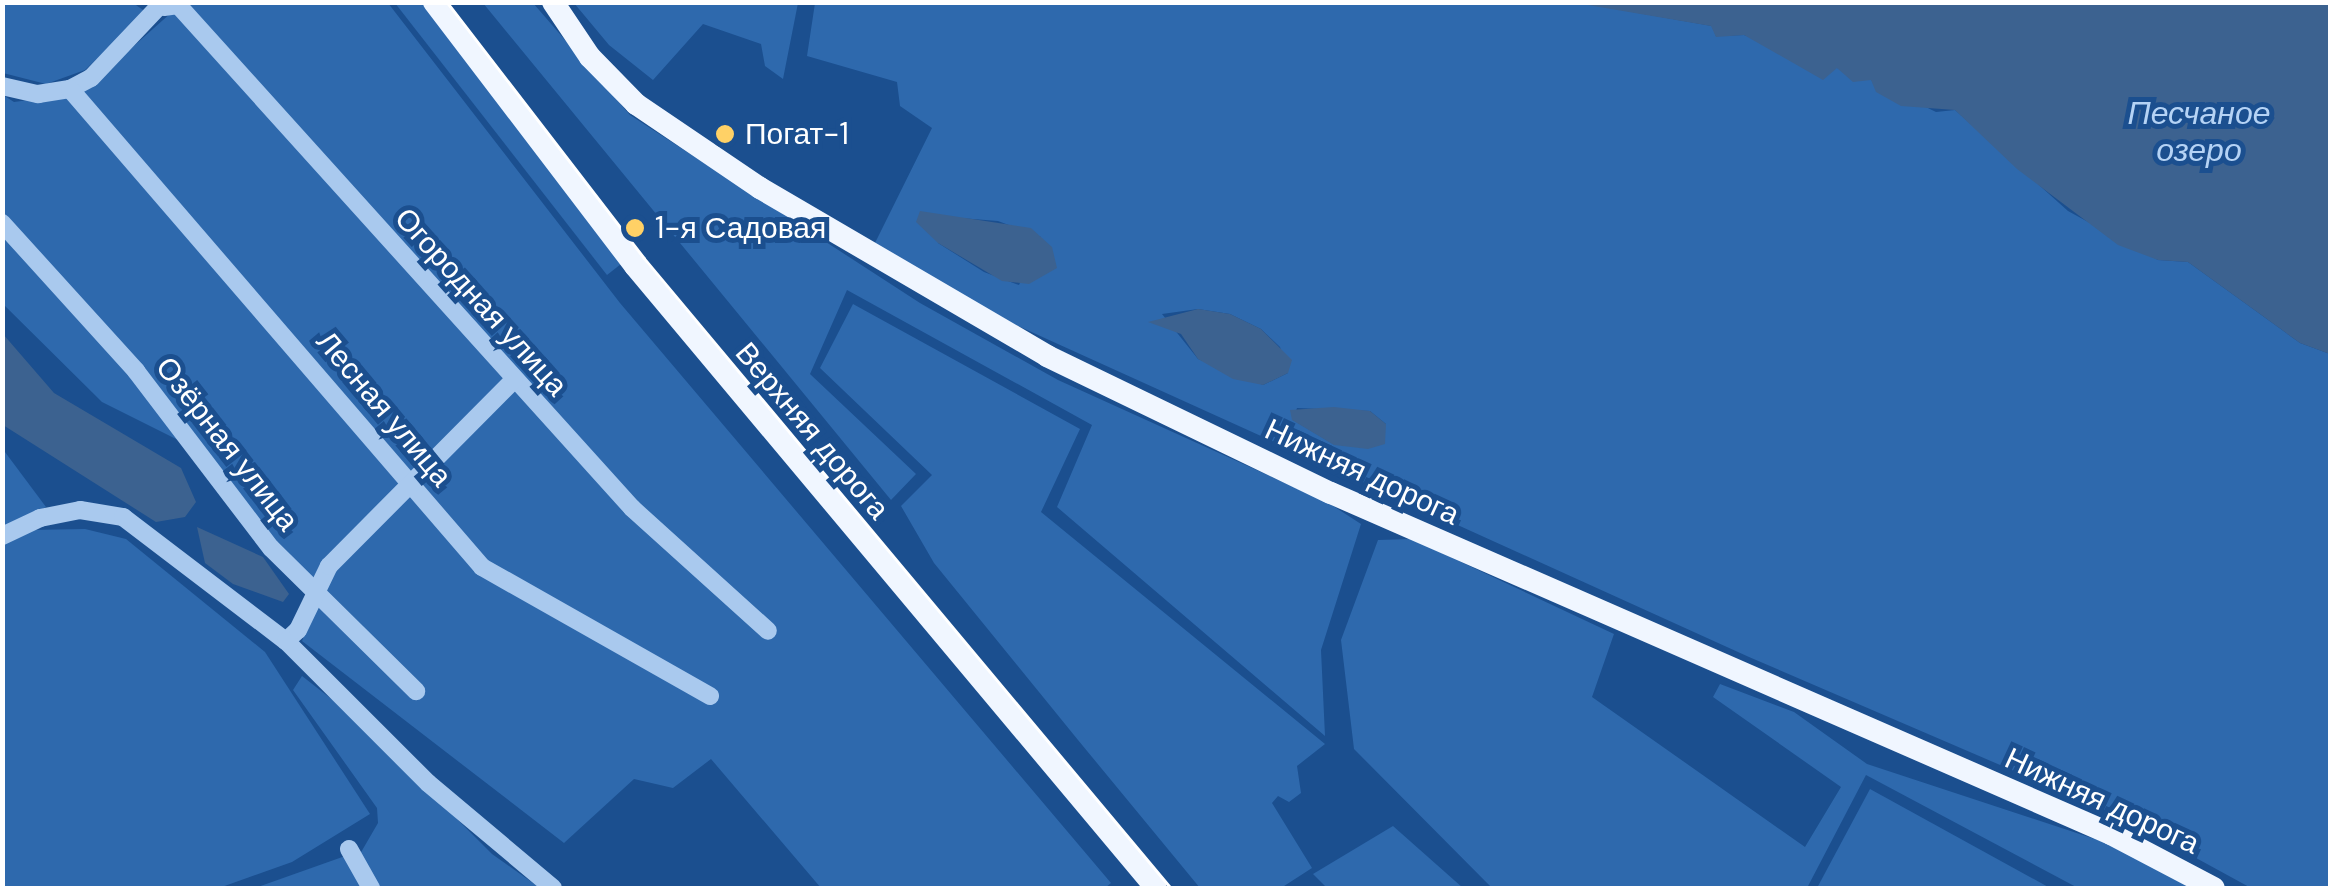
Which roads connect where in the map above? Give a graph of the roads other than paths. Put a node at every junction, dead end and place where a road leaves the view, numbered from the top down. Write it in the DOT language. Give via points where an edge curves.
graph roads {
  1 [pos="434,2"];
  2 [pos="553,2"];
  3 [pos="163,4"];
  4 [pos="6,88"];
  5 [pos="70,89"];
  6 [pos="2,110"];
  7 [pos="2,223"];
  8 [pos="514,380"];
  9 [pos="412,486"];
  10 [pos="2,536"];
  11 [pos="315,596"];
  12 [pos="768,630"];
  13 [pos="286,641"];
  14 [pos="416,691"];
  15 [pos="710,696"];
  16 [pos="349,849"];
  17 [pos="370,888"];
  18 [pos="552,888"];
  19 [pos="1156,888"];
  20 [pos="2214,888"];
  1 -- 19 [label="main road, Верхняя дорога" via="635,266"];
  2 -- 20 [label="main road, Нижняя дорога" via="590,56 636,104 760,188 1047,356 1332,493 2112,834"];
  3 -- 5 [label="street" via="90,78"];
  3 -- 8 [label="street, Огородная улица" via="178,5"];
  4 -- 5 [label="street"];
  4 -- 6 [label="street"];
  5 -- 9 [label="street, Лесная улица"];
  7 -- 11 [label="street, Озёрная улица" via="136,371"];
  8 -- 9 [label="street"];
  8 -- 12 [label="street, Огородная улица" via="632,508"];
  9 -- 11 [label="street" via="329,566"];
  9 -- 15 [label="street, Лесная улица" via="482,567"];
  10 -- 13 [label="street" via="40,518 80,510 123,517"];
  11 -- 13 [label="street"];
  11 -- 14 [label="street, Озёрная улица"];
  13 -- 18 [label="street" via="428,783"];
  16 -- 17 [label="street"];
}
